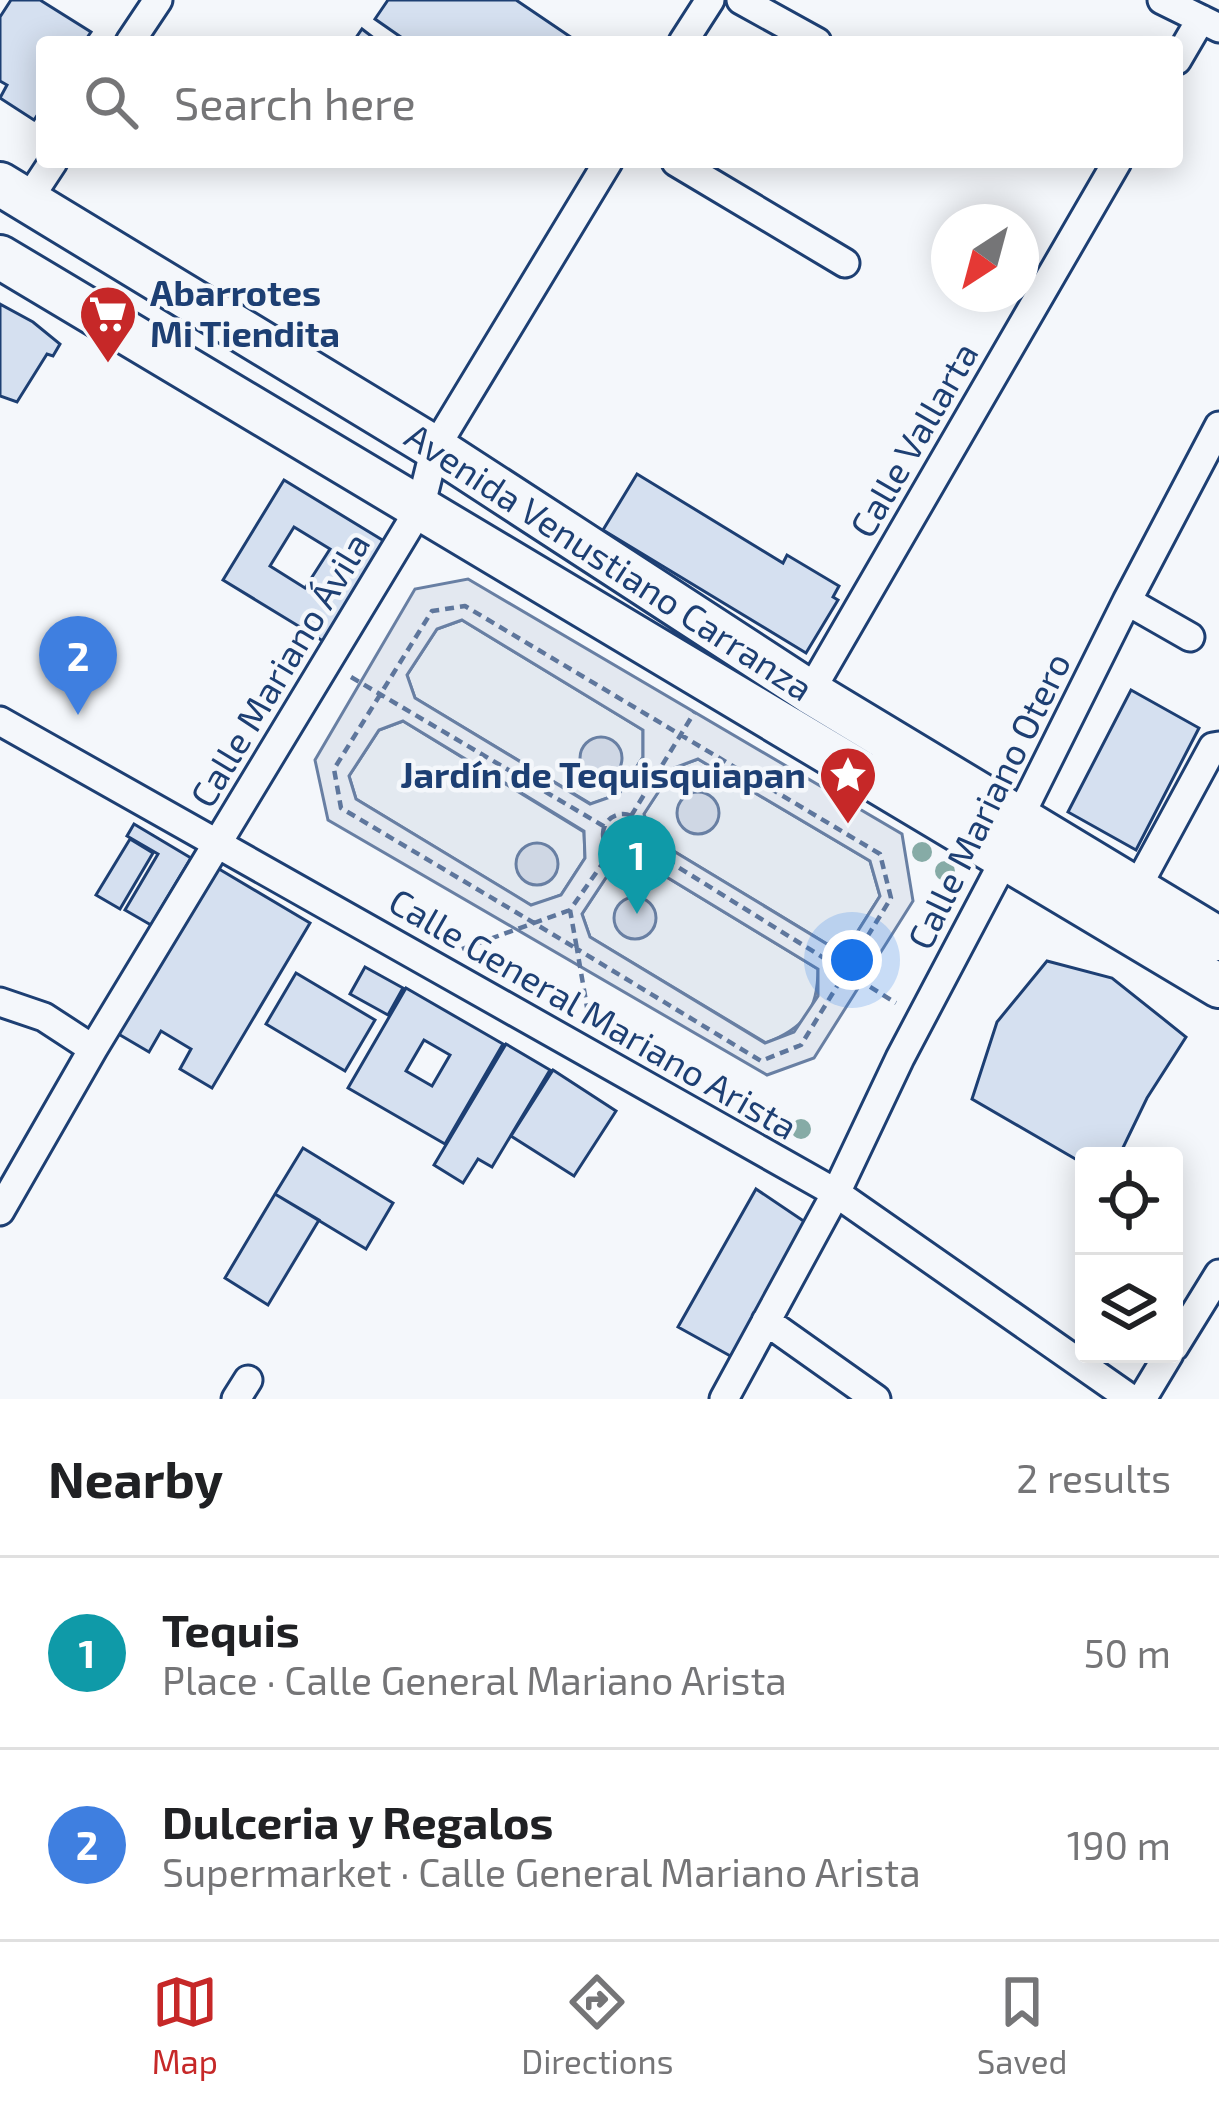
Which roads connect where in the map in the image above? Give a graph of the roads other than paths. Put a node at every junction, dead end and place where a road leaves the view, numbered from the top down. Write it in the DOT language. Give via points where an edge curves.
graph roads {
  1 [pos="158,0"];
  2 [pos="710,0"];
  3 [pos="741,0"];
  4 [pos="1162,0"];
  5 [pos="1210,24"];
  6 [pos="134,36"];
  7 [pos="687,36"];
  8 [pos="806,36"];
  9 [pos="1183,53"];
  10 [pos="44,168"];
  11 [pos="604,168"];
  12 [pos="686,168"];
  13 [pos="1114,168"];
  14 [pos="14,192"];
  15 [pos="0,257"];
  16 [pos="845,263"];
  17 [pos="1219,426"];
  18 [pos="435,448"];
  19 [pos="420,508"];
  20 [pos="1127,601"];
  21 [pos="1190,637"];
  22 [pos="810,692"];
  23 [pos="0,721"];
  24 [pos="1219,746"];
  25 [pos="1013,838"];
  26 [pos="218,841"];
  27 [pos="1136,889"];
  28 [pos="1219,939"];
  29 [pos="1219,986"];
  30 [pos="0,1002"];
  31 [pos="93,1049"];
  32 [pos="836,1193"];
  33 [pos="0,1211"];
  34 [pos="1219,1274"];
  35 [pos="766,1321"];
  36 [pos="1183,1332"];
  37 [pos="1164,1363"];
  38 [pos="724,1399"];
  39 [pos="876,1399"];
  40 [pos="1131,1399"];
  41 [pos="1142,1399"];
  1 -- 6 [label="street"];
  2 -- 7 [label="street"];
  3 -- 8 [label="street"];
  4 -- 5 [label="street"];
  5 -- 9 [label="street"];
  10 -- 14 [label="street"];
  11 -- 18 [label="street, Calle Mariano Ávila"];
  12 -- 16 [label="street"];
  13 -- 22 [label="street, Calle Vallarta"];
  14 -- 18 [label="main road, Avenida Venustiano Carranza"];
  15 -- 19 [label="main road, Avenida Venustiano Carranza"];
  17 -- 20 [label="street, Calle Mariano Otero"];
  18 -- 19 [label="street, Calle Mariano Ávila"];
  18 -- 22 [label="main road, Avenida Venustiano Carranza"];
  19 -- 25 [label="main road, Avenida Venustiano Carranza" via="712,682"];
  19 -- 26 [label="street, Calle Mariano Ávila"];
  20 -- 21 [label="street"];
  20 -- 25 [label="street, Calle Mariano Otero"];
  22 -- 25 [label="main road, Avenida Venustiano Carranza"];
  23 -- 26 [label="street, Calle General Mariano Arista"];
  24 -- 27 [label="street"];
  25 -- 27 [label="main road, Avenida Venustiano Carranza"];
  25 -- 29 [label="main road, Avenida Venustiano Carranza"];
  25 -- 32 [label="street, Calle Mariano Otero"];
  26 -- 31 [label="street, Calle Mariano Ávila"];
  26 -- 32 [label="street, Calle General Mariano Arista"];
  27 -- 28 [label="main road, Avenida Venustiano Carranza"];
  30 -- 31 [label="street" via="44,1017"];
  31 -- 33 [label="street, Calle Mariano Ávila"];
  32 -- 35 [label="street, Calle Mariano Otero"];
  32 -- 40 [label="street, Calle General Mariano Arista"];
  34 -- 36 [label="street"];
  35 -- 38 [label="street, Calle Mariano Otero"];
  35 -- 39 [label="street"];
  37 -- 41 [label="street"];
}
